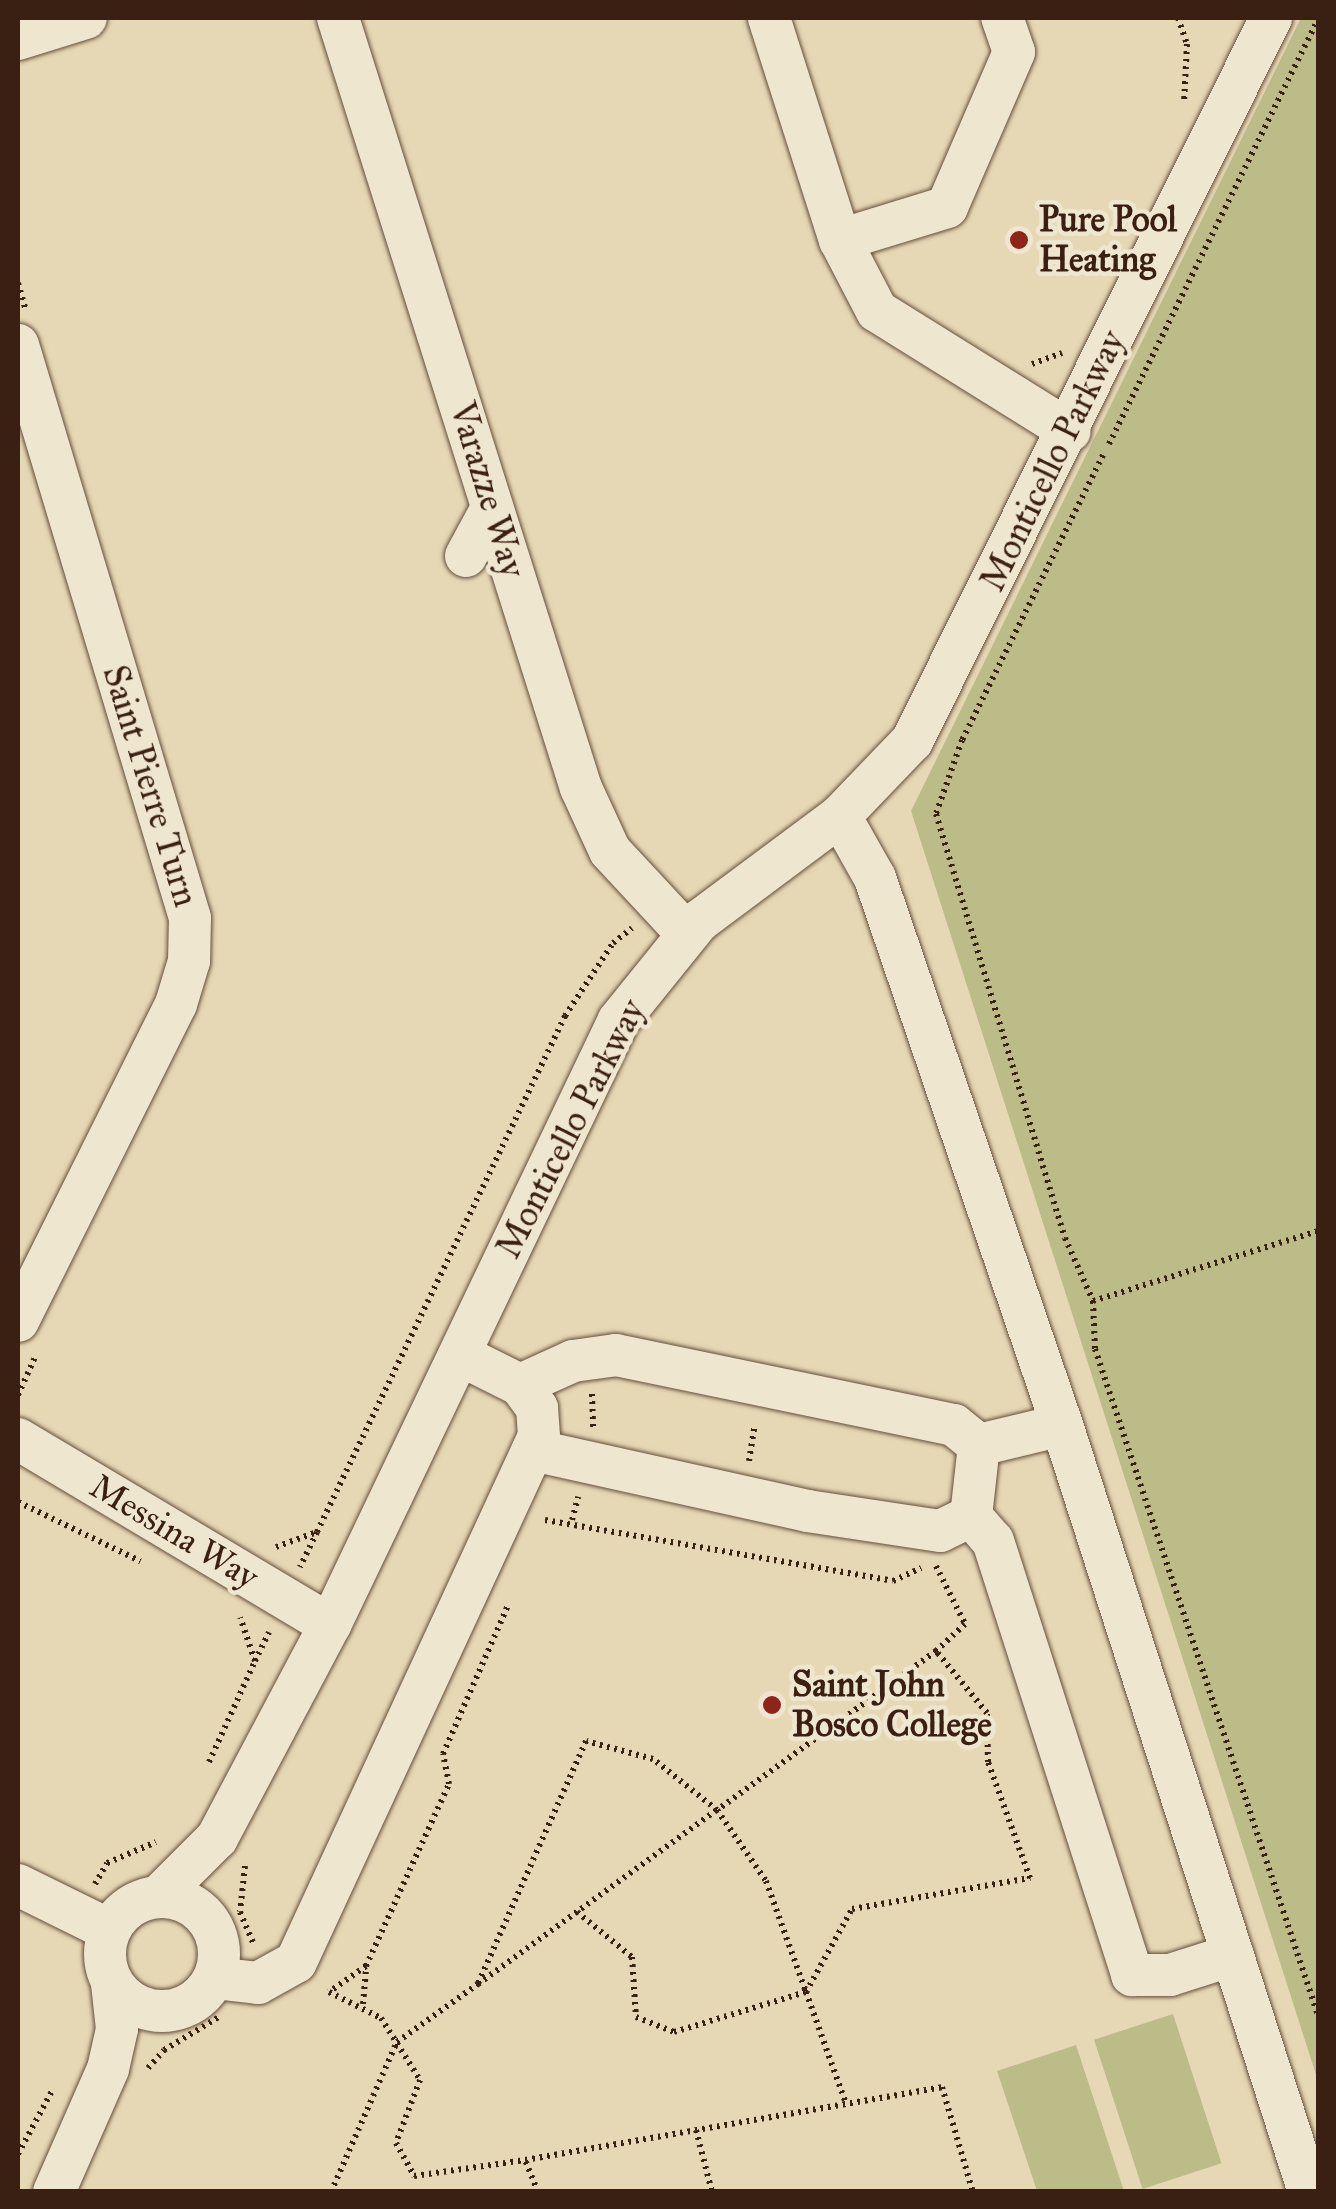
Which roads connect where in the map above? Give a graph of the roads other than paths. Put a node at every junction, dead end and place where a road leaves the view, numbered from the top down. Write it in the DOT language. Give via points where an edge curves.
graph roads {
  1 [pos="86,18"];
  2 [pos="338,18"];
  3 [pos="769,18"];
  4 [pos="1002,18"];
  5 [pos="1270,18"];
  6 [pos="18,39"];
  7 [pos="840,240"];
  8 [pos="24,333"];
  9 [pos="1070,431"];
  10 [pos="492,508"];
  11 [pos="466,556"];
  12 [pos="840,816"];
  13 [pos="687,934"];
  14 [pos="30,1332"];
  15 [pos="460,1355"];
  16 [pos="520,1385"];
  17 [pos="1062,1425"];
  18 [pos="18,1439"];
  19 [pos="979,1445"];
  20 [pos="533,1450"];
  21 [pos="972,1516"];
  22 [pos="330,1625"];
  23 [pos="217,1838"];
  24 [pos="18,1885"];
  25 [pos="159,1896"];
  26 [pos="94,1923"];
  27 [pos="213,1926"];
  28 [pos="1233,1955"];
  29 [pos="214,1978"];
  30 [pos="112,1984"];
  31 [pos="176,2009"];
  32 [pos="108,2069"];
  33 [pos="54,2192"];
  34 [pos="1309,2192"];
  1 -- 6 [label="street"];
  2 -- 10 [label="street, Varazze Way"];
  3 -- 7 [label="street"];
  4 -- 7 [label="street" via="1014,52 946,208"];
  5 -- 9 [label="street, Monticello Parkway"];
  7 -- 9 [label="street" via="876,312"];
  8 -- 14 [label="street, Saint Pierre Turn" via="190,918 189,962 176,1004"];
  9 -- 12 [label="street, Monticello Parkway" via="912,742"];
  10 -- 11 [label="street"];
  10 -- 13 [label="street, Varazze Way" via="581,788 610,851"];
  12 -- 13 [label="street, Monticello Parkway"];
  12 -- 17 [label="street" via="876,878"];
  13 -- 15 [label="street, Monticello Parkway" via="619,1020"];
  15 -- 16 [label="street"];
  15 -- 22 [label="street, Monticello Parkway"];
  16 -- 19 [label="street" via="574,1360 616,1356 954,1425"];
  16 -- 20 [label="street" via="537,1408"];
  17 -- 19 [label="street"];
  17 -- 28 [label="street"];
  18 -- 22 [label="street, Messina Way"];
  19 -- 21 [label="street"];
  20 -- 21 [label="street" via="911,1527 952,1530"];
  20 -- 29 [label="street" via="304,1949 269,1980"];
  21 -- 28 [label="street" via="993,1541 1132,1976 1170,1975"];
  22 -- 23 [label="street, Monticello Parkway"];
  23 -- 25 [label="street, Monticello Parkway"];
  23 -- 27 [label="street, Monticello Parkway"];
  24 -- 26 [label="street"];
  25 -- 26 [label="street"];
  25 -- 27 [label="street" via="190,1904"];
  26 -- 30 [label="street"];
  27 -- 29 [label="street" via="219,1943"];
  28 -- 34 [label="street"];
  29 -- 31 [label="street" via="192,2003"];
  30 -- 31 [label="street" via="140,2007"];
  30 -- 32 [label="street" via="117,2028"];
  31 -- 32 [label="street"];
  32 -- 33 [label="street"];
}
